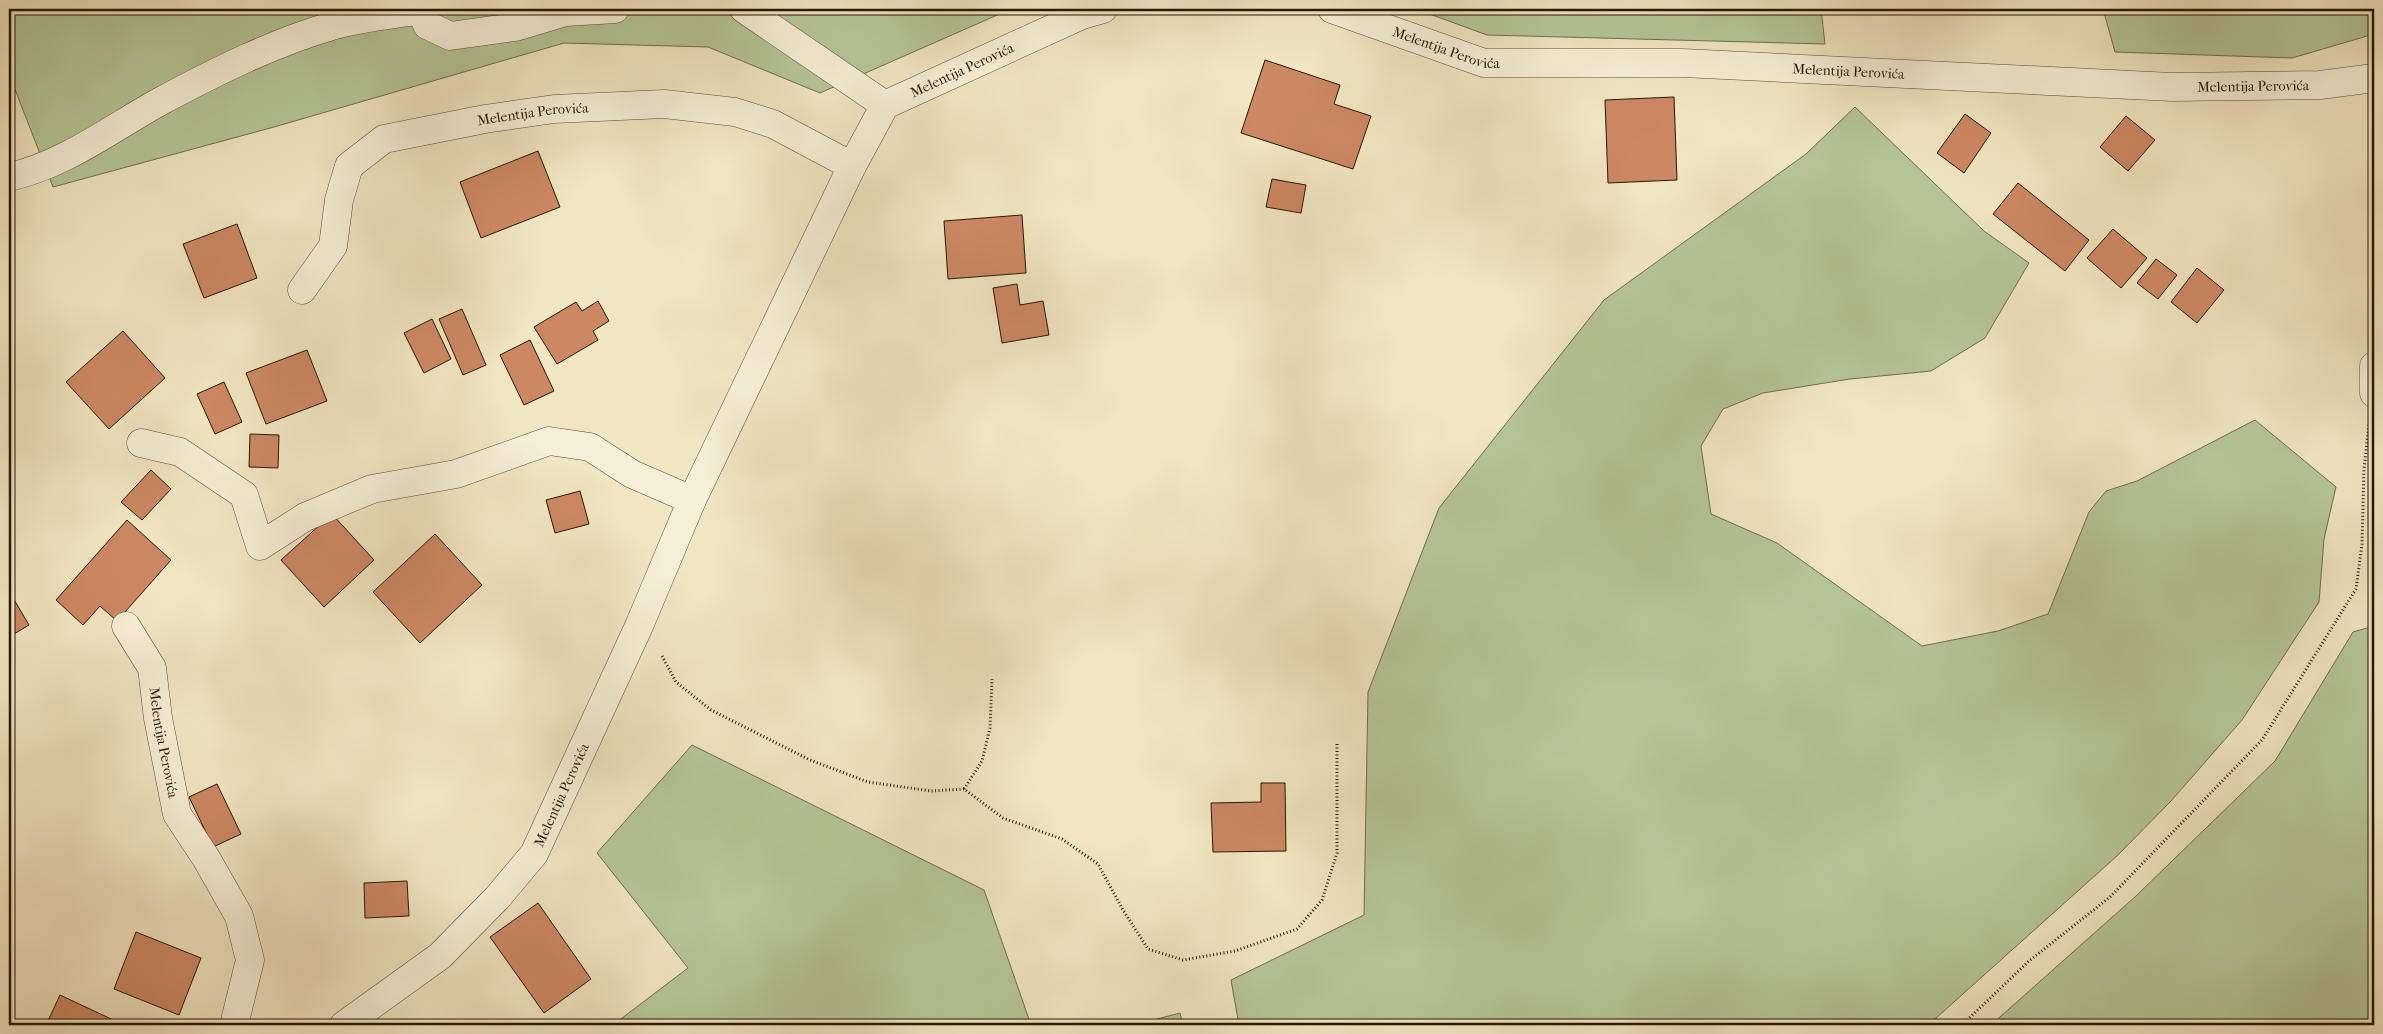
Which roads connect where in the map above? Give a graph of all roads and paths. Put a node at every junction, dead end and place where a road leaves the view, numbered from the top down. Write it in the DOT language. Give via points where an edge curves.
graph roads {
  1 [pos="615,9"];
  2 [pos="744,9"];
  3 [pos="1103,9"];
  4 [pos="1332,9"];
  5 [pos="2374,78"];
  6 [pos="885,105"];
  7 [pos="852,166"];
  8 [pos="9,177"];
  9 [pos="302,290"];
  10 [pos="2374,382"];
  11 [pos="141,443"];
  12 [pos="692,500"];
  13 [pos="642,618"];
  14 [pos="126,626"];
  15 [pos="992,679"];
  16 [pos="1338,743"];
  17 [pos="964,790"];
  18 [pos="234,1025"];
  19 [pos="344,1025"];
  20 [pos="1962,1025"];
  1 -- 8 [label="street" via="565,12 515,27 450,36 427,26 422,10 336,25 247,57 161,101 80,149 25,174"];
  2 -- 6 [label="street"];
  3 -- 6 [label="street, Melentija Perovića" via="1082,15"];
  4 -- 5 [label="street, Melentija Perovića" via="1484,63 1683,63 2172,87 2320,85"];
  6 -- 7 [label="street, Melentija Perovića"];
  7 -- 9 [label="street, Melentija Perovića" via="772,124 735,112 664,104 554,109 384,139 349,166 339,200 333,246"];
  7 -- 12 [label="street, Melentija Perovića"];
  10 -- 20 [label="path" via="2356,589 2262,740 2110,897 2029,961"];
  11 -- 12 [label="street" via="180,452 244,495 260,546 305,517 372,489 456,474 549,440 590,447 632,474"];
  12 -- 13 [label="street, Melentija Perovića"];
  13 -- 17 [label="path" via="676,682 711,710 810,760 868,782 931,791"];
  13 -- 19 [label="street, Melentija Perovića" via="534,854 497,898 440,956"];
  14 -- 18 [label="street, Melentija Perovića" via="152,668 158,718 177,814 239,916 250,960"];
  15 -- 17 [label="path" via="990,728 982,762"];
  16 -- 17 [label="path" via="1337,853 1322,900 1297,929 1235,951 1183,960 1148,949 1098,864 1062,839 1003,818"];
}
